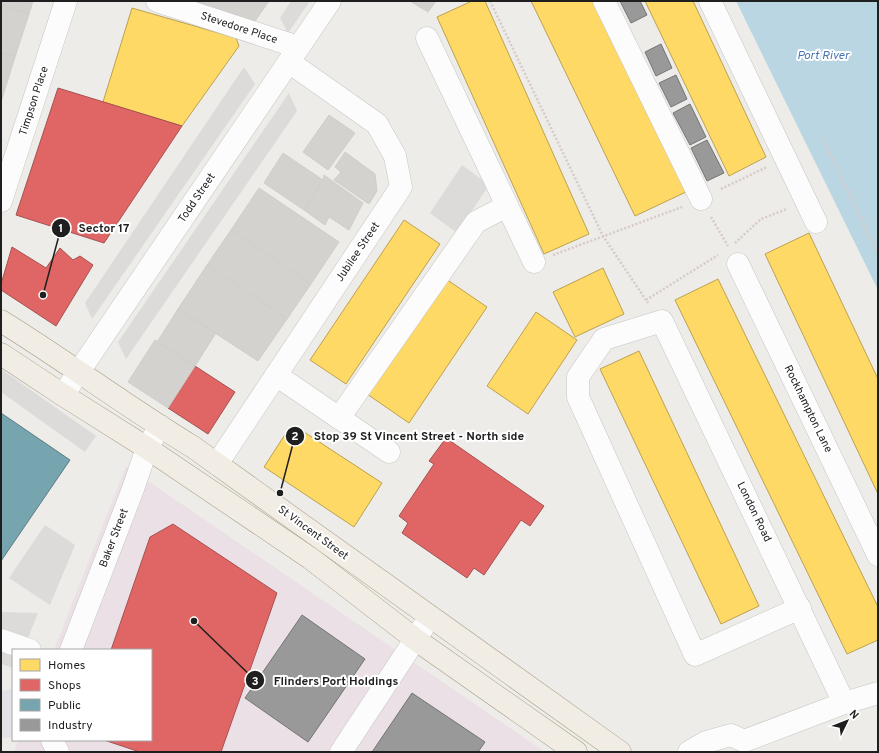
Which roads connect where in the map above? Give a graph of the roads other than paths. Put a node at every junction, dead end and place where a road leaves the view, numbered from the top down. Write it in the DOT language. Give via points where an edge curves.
graph roads {
  1 [pos="66,1"];
  2 [pos="157,1"];
  3 [pos="330,1"];
  4 [pos="604,1"];
  5 [pos="710,1"];
  6 [pos="427,38"];
  7 [pos="293,55"];
  8 [pos="701,199"];
  9 [pos="1,201"];
  10 [pos="507,206"];
  11 [pos="816,222"];
  12 [pos="534,262"];
  13 [pos="738,264"];
  14 [pos="1,320"];
  15 [pos="1,354"];
  16 [pos="80,372"];
  17 [pos="276,375"];
  18 [pos="63,395"];
  19 [pos="339,418"];
  20 [pos="160,426"];
  21 [pos="147,448"];
  22 [pos="389,452"];
  23 [pos="217,464"];
  24 [pos="878,555"];
  25 [pos="800,608"];
  26 [pos="430,617"];
  27 [pos="415,639"];
  28 [pos="1,640"];
  29 [pos="27,649"];
  30 [pos="71,649"];
  31 [pos="878,693"];
  32 [pos="844,703"];
  33 [pos="52,741"];
  34 [pos="741,746"];
  35 [pos="58,752"];
  36 [pos="341,752"];
  37 [pos="576,752"];
  38 [pos="620,752"];
  39 [pos="688,752"];
  1 -- 9 [label="street, Timpson Place"];
  2 -- 7 [label="street, Stevedore Place"];
  3 -- 7 [label="street, Todd Street"];
  4 -- 8 [label="street"];
  5 -- 11 [label="street"];
  6 -- 10 [label="street"];
  7 -- 16 [label="street, Todd Street"];
  7 -- 17 [label="street, Jubilee Street" via="377,124 395,156 401,187"];
  10 -- 12 [label="street"];
  10 -- 19 [label="street" via="476,222"];
  13 -- 24 [label="street, Rockhampton Lane"];
  14 -- 16 [label="main road, St Vincent Street"];
  15 -- 18 [label="main road, St Vincent Street"];
  16 -- 18 [label="street, Todd Street"];
  16 -- 20 [label="main road, St Vincent Street"];
  17 -- 19 [label="street"];
  17 -- 23 [label="street, Jubilee Street"];
  18 -- 21 [label="main road, St Vincent Street"];
  19 -- 22 [label="street"];
  20 -- 21 [label="street, Baker Street"];
  20 -- 23 [label="main road, St Vincent Street"];
  21 -- 27 [label="main road, St Vincent Street" via="310,558"];
  21 -- 30 [label="street, Baker Street"];
  23 -- 26 [label="main road, St Vincent Street"];
  25 -- 25 [label="street, London Road" via="662,321 604,339 578,377 578,397 695,655"];
  25 -- 32 [label="street, London Road"];
  26 -- 27 [label="street"];
  26 -- 38 [label="main road, St Vincent Street"];
  27 -- 36 [label="street"];
  27 -- 37 [label="main road, St Vincent Street"];
  28 -- 29 [label="street"];
  31 -- 32 [label="street"];
  32 -- 34 [label="street"];
  33 -- 35 [label="street"];
  34 -- 39 [label="street" via="731,735 706,742"];
}
